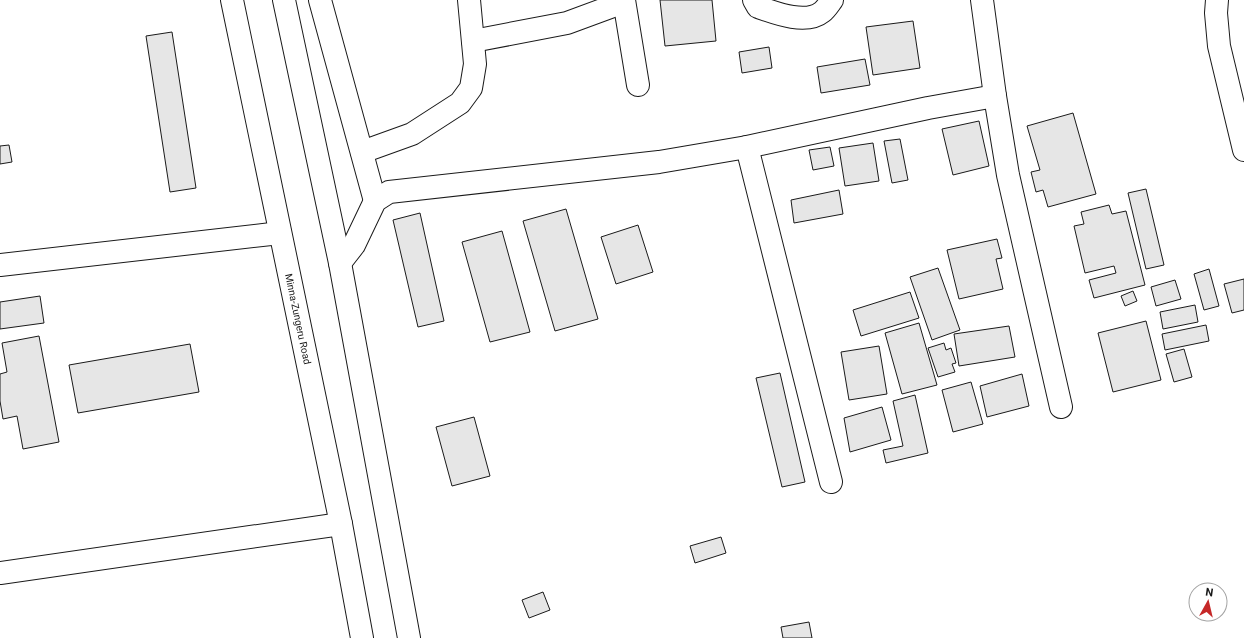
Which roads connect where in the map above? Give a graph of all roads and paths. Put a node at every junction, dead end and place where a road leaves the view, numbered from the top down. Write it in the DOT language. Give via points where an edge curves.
graph roads {
  1 [pos="232,0"];
  2 [pos="284,0"];
  3 [pos="320,0"];
  4 [pos="469,0"];
  5 [pos="754,0"];
  6 [pos="832,0"];
  7 [pos="982,0"];
  8 [pos="1217,0"];
  9 [pos="624,1"];
  10 [pos="473,41"];
  11 [pos="638,85"];
  12 [pos="995,96"];
  13 [pos="747,147"];
  14 [pos="1244,150"];
  15 [pos="362,152"];
  16 [pos="375,201"];
  17 [pos="280,233"];
  18 [pos="340,263"];
  19 [pos="0,265"];
  20 [pos="1061,407"];
  21 [pos="831,482"];
  22 [pos="341,524"];
  23 [pos="0,573"];
  24 [pos="362,638"];
  25 [pos="408,638"];
  1 -- 17 [label="street, Minna-Zungeru Road"];
  2 -- 18 [label="street"];
  3 -- 15 [label="street"];
  4 -- 10 [label="street"];
  5 -- 6 [label="street" via="758,7 787,16 805,18 822,13"];
  7 -- 12 [label="street"];
  8 -- 14 [label="street" via="1219,46"];
  9 -- 10 [label="street" via="567,23"];
  9 -- 11 [label="street"];
  10 -- 15 [label="street" via="475,64 470,88 460,103 412,134"];
  12 -- 13 [label="street"];
  12 -- 20 [label="street" via="1008,175"];
  13 -- 16 [label="street" via="659,162 389,192"];
  13 -- 21 [label="street"];
  15 -- 16 [label="street"];
  16 -- 18 [label="street" via="354,245"];
  17 -- 19 [label="street"];
  17 -- 22 [label="street, Minna-Zungeru Road"];
  18 -- 25 [label="street"];
  22 -- 23 [label="street"];
  22 -- 24 [label="street, Minna-Zungeru Road"];
}
